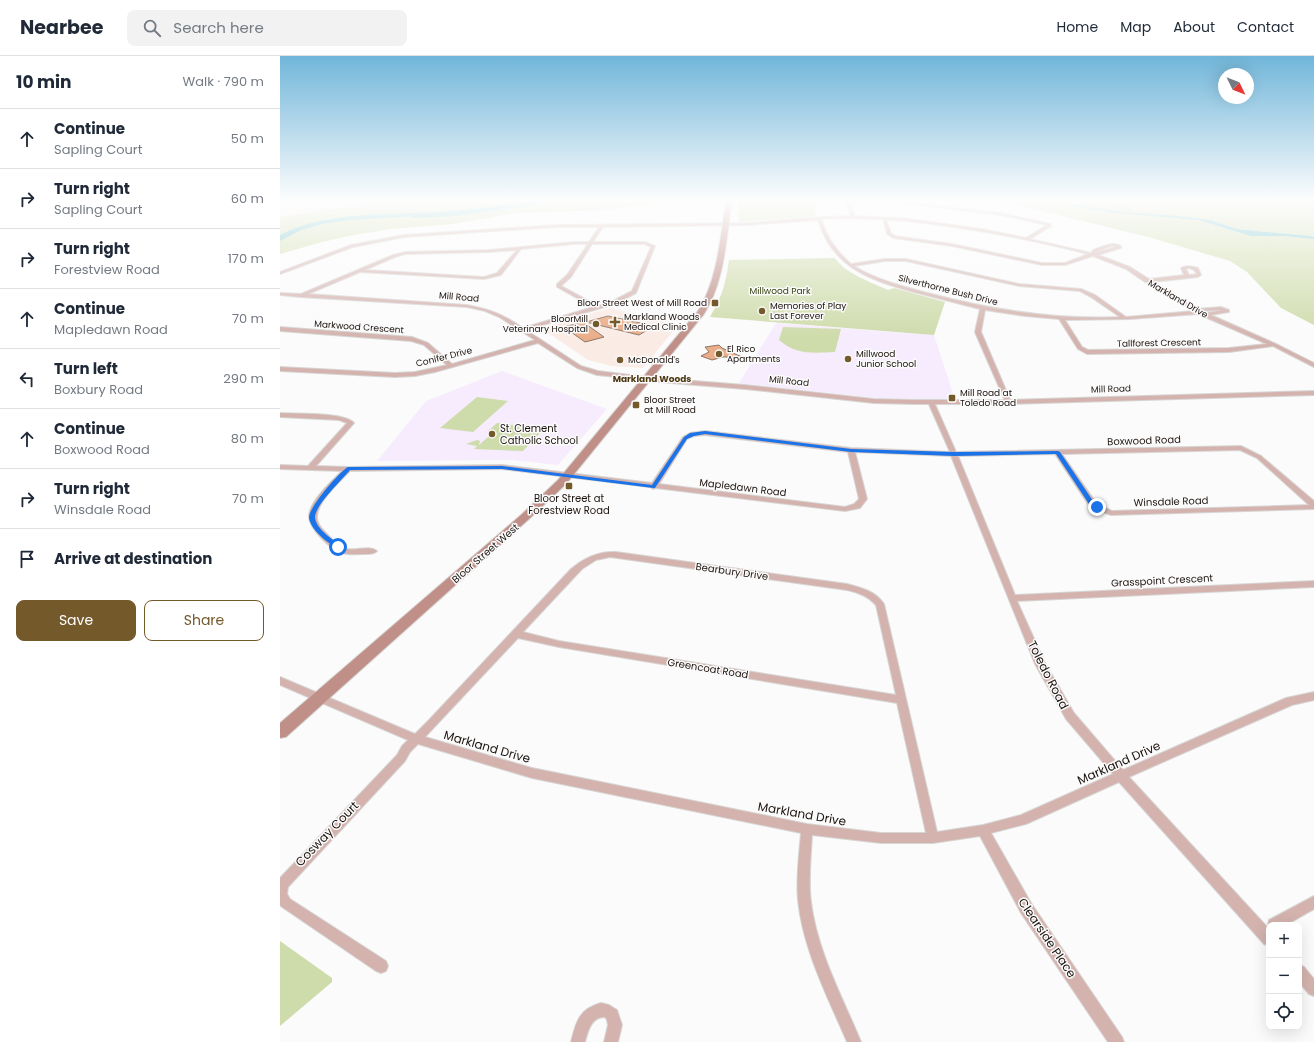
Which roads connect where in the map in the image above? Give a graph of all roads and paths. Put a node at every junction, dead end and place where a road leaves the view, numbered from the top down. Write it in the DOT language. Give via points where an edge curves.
graph roads {
  1 [pos="349,247"];
  2 [pos="529,247"];
  3 [pos="588,247"];
  4 [pos="653,247"];
  5 [pos="721,247"];
  6 [pos="834,247"];
  7 [pos="964,247"];
  8 [pos="1062,247"];
  9 [pos="1106,247"];
  10 [pos="1117,247"];
  11 [pos="520,248"];
  12 [pos="1092,254"];
  13 [pos="851,266"];
  14 [pos="359,271"];
  15 [pos="280,273"];
  16 [pos="1187,276"];
  17 [pos="1147,280"];
  18 [pos="280,294"];
  19 [pos="300,296"];
  20 [pos="598,308"];
  21 [pos="983,308"];
  22 [pos="1197,311"];
  23 [pos="1204,315"];
  24 [pos="1061,318"];
  25 [pos="1125,318"];
  26 [pos="280,329"];
  27 [pos="522,330"];
  28 [pos="538,341"];
  29 [pos="1274,345"];
  30 [pos="1314,365"];
  31 [pos="452,366"];
  32 [pos="280,368"];
  33 [pos="646,379"];
  34 [pos="1314,393"];
  35 [pos="931,402"];
  36 [pos="1008,402"];
  37 [pos="280,415"];
  38 [pos="851,450"];
  39 [pos="1058,453"];
  40 [pos="954,454"];
  41 [pos="280,467"];
  42 [pos="310,468"];
  43 [pos="348,469"];
  44 [pos="567,476"];
  45 [pos="653,486"];
  46 [pos="1314,506"];
  47 [pos="373,551"];
  48 [pos="1314,584"];
  49 [pos="1012,598"];
  50 [pos="516,634"];
  51 [pos="280,681"];
  52 [pos="1314,696"];
  53 [pos="320,698"];
  54 [pos="901,700"];
  55 [pos="280,732"];
  56 [pos="416,740"];
  57 [pos="1121,776"];
  58 [pos="807,829"];
  59 [pos="983,830"];
  60 [pos="933,838"];
  61 [pos="1314,902"];
  62 [pos="1283,922"];
  63 [pos="1266,928"];
  64 [pos="381,966"];
  65 [pos="1302,975"];
  66 [pos="1314,989"];
  67 [pos="578,1042"];
  68 [pos="611,1042"];
  69 [pos="854,1042"];
  70 [pos="1117,1042"];
  1 -- 15 [label="street, Markland Drive"];
  2 -- 11 [label="street"];
  3 -- 20 [label="street" via="559,287"];
  4 -- 20 [label="street" via="634,292 621,300"];
  5 -- 33 [label="main road, Bloor Street West" via="715,284 709,299"];
  6 -- 13 [label="street, Silverthorne Bush Drive"];
  7 -- 12 [label="street" via="1049,264 1065,264"];
  8 -- 12 [label="street, Markland Drive"];
  9 -- 12 [label="street"];
  10 -- 12 [label="street"];
  11 -- 14 [label="street" via="405,253"];
  11 -- 14 [label="street" via="498,274 481,278"];
  12 -- 17 [label="street, Markland Drive" via="1123,266"];
  13 -- 21 [label="street, Silverthorne Bush Drive" via="892,285"];
  13 -- 25 [label="street" via="885,260 906,260 1019,285 1081,290"];
  14 -- 19 [label="street"];
  16 -- 17 [label="street"];
  17 -- 22 [label="street, Markland Drive"];
  18 -- 19 [label="street, Mill Road"];
  19 -- 27 [label="street, Mill Road" via="476,308 501,316"];
  20 -- 27 [label="street"];
  21 -- 24 [label="street, Silverthorne Bush Drive"];
  21 -- 36 [label="street" via="978,332"];
  22 -- 23 [label="street, Markland Drive"];
  22 -- 23 [label="street, Silverthorne Bush Drive" via="1221,308 1227,311"];
  22 -- 25 [label="street, Silverthorne Bush Drive"];
  23 -- 29 [label="street, Markland Drive"];
  24 -- 25 [label="street, Silverthorne Bush Drive"];
  24 -- 29 [label="street, Tallforest Crescent" via="1080,348 1087,352 1229,350"];
  26 -- 31 [label="street, Markwood Crescent" via="412,339 426,344"];
  27 -- 28 [label="street, Mill Road"];
  28 -- 31 [label="street, Conifer Drive"];
  28 -- 33 [label="street, Mill Road" via="579,367 597,373"];
  29 -- 30 [label="street, Markland Drive"];
  31 -- 32 [label="street, Conifer Drive" via="425,373 400,375"];
  33 -- 35 [label="street, Mill Road" via="874,401"];
  33 -- 44 [label="main road, Bloor Street West"];
  34 -- 36 [label="street, Mill Road"];
  35 -- 36 [label="street, Mill Road"];
  35 -- 40 [label="street, Toledo Road"];
  37 -- 42 [label="street" via="340,418 351,423"];
  38 -- 40 [label="street, Boxwood Road"];
  38 -- 45 [label="street, Boxwood Road" via="695,433 683,442"];
  38 -- 45 [label="street, Mapledawn Road" via="863,499 852,508"];
  39 -- 40 [label="street, Boxwood Road"];
  39 -- 46 [label="street, Boxwood Road" via="1241,448 1259,456"];
  39 -- 46 [label="street, Winsdale Road" via="1091,502 1112,513"];
  40 -- 49 [label="street, Toledo Road"];
  41 -- 42 [label="street, Mapledawn Road"];
  42 -- 43 [label="street, Mapledawn Road"];
  43 -- 44 [label="street, Mapledawn Road" via="502,467"];
  43 -- 47 [label="street" via="321,500 312,518 325,537 344,551"];
  44 -- 45 [label="street, Mapledawn Road"];
  44 -- 53 [label="main road, Bloor Street West" via="525,518"];
  48 -- 49 [label="street, Grasspoint Crescent"];
  49 -- 57 [label="street, Toledo Road" via="1040,664 1070,716"];
  50 -- 54 [label="street, Greencoat Road" via="559,644"];
  50 -- 54 [label="street, Bearbury Drive" via="581,565 593,557 609,554 847,587 868,593 880,604"];
  50 -- 56 [label="street, Bearbury Drive"];
  51 -- 53 [label="street, Markland Drive"];
  52 -- 57 [label="street, Markland Drive" via="1290,701"];
  53 -- 55 [label="main road, Bloor Street West"];
  53 -- 56 [label="street, Markland Drive"];
  54 -- 60 [label="street, Bearbury Drive"];
  56 -- 58 [label="street, Markland Drive" via="532,773"];
  56 -- 64 [label="street, Cosway Court" via="298,864 282,885 281,895 286,903"];
  57 -- 59 [label="street, Markland Drive" via="1022,820"];
  57 -- 63 [label="street, Toledo Road"];
  58 -- 60 [label="street, Markland Drive" via="881,838"];
  58 -- 69 [label="street" via="805,911 815,946"];
  59 -- 60 [label="street, Markland Drive"];
  59 -- 70 [label="street, Clearside Place" via="1026,908"];
  61 -- 62 [label="street"];
  65 -- 66 [label="street"];
  67 -- 68 [label="street" via="588,1018 604,1010 611,1014 615,1022"];
}
